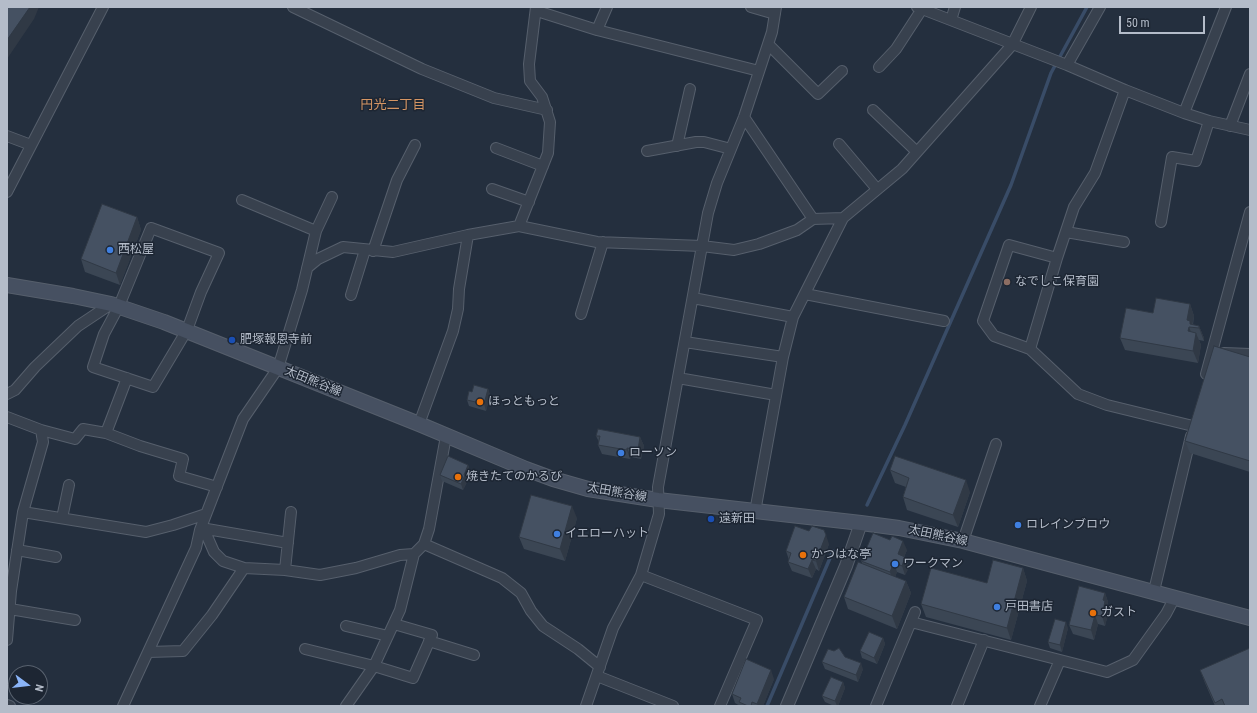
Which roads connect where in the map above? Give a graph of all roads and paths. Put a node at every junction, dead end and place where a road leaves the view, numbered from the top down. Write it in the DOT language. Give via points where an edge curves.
graph roads {
  1 [pos="104,7"];
  2 [pos="293,7"];
  3 [pos="607,7"];
  4 [pos="751,7"];
  5 [pos="955,7"];
  6 [pos="1031,7"];
  7 [pos="1100,7"];
  8 [pos="1226,7"];
  9 [pos="920,8"];
  10 [pos="536,9"];
  11 [pos="775,10"];
  12 [pos="950,20"];
  13 [pos="597,30"];
  14 [pos="768,44"];
  15 [pos="1012,45"];
  16 [pos="1066,64"];
  17 [pos="879,67"];
  18 [pos="759,71"];
  19 [pos="842,71"];
  20 [pos="1250,74"];
  21 [pos="690,88"];
  22 [pos="1125,90"];
  23 [pos="546,110"];
  24 [pos="873,110"];
  25 [pos="1184,113"];
  26 [pos="744,117"];
  27 [pos="1209,121"];
  28 [pos="1230,126"];
  29 [pos="1250,130"];
  30 [pos="7,136"];
  31 [pos="839,144"];
  32 [pos="31,145"];
  33 [pos="415,145"];
  34 [pos="677,146"];
  35 [pos="496,148"];
  36 [pos="731,149"];
  37 [pos="647,151"];
  38 [pos="917,152"];
  39 [pos="543,166"];
  40 [pos="492,189"];
  41 [pos="877,189"];
  42 [pos="7,192"];
  43 [pos="332,197"];
  44 [pos="242,200"];
  45 [pos="529,202"];
  46 [pos="1250,212"];
  47 [pos="843,218"];
  48 [pos="813,219"];
  49 [pos="1161,222"];
  50 [pos="519,226"];
  51 [pos="316,231"];
  52 [pos="1066,232"];
  53 [pos="468,234"];
  54 [pos="602,242"];
  55 [pos="1124,242"];
  56 [pos="702,246"];
  57 [pos="369,250"];
  58 [pos="1056,258"];
  59 [pos="307,268"];
  60 [pos="7,285"];
  61 [pos="805,294"];
  62 [pos="351,295"];
  63 [pos="693,298"];
  64 [pos="115,305"];
  65 [pos="581,314"];
  66 [pos="793,317"];
  67 [pos="944,321"];
  68 [pos="187,330"];
  69 [pos="685,342"];
  70 [pos="1030,349"];
  71 [pos="1212,352"];
  72 [pos="1250,354"];
  73 [pos="783,358"];
  74 [pos="278,368"];
  75 [pos="127,378"];
  76 [pos="678,378"];
  77 [pos="1204,382"];
  78 [pos="7,394"];
  79 [pos="776,395"];
  80 [pos="7,417"];
  81 [pos="418,424"];
  82 [pos="41,430"];
  83 [pos="106,433"];
  84 [pos="446,436"];
  85 [pos="996,444"];
  86 [pos="70,485"];
  87 [pos="217,486"];
  88 [pos="658,500"];
  89 [pos="23,512"];
  90 [pos="291,512"];
  91 [pos="755,512"];
  92 [pos="206,514"];
  93 [pos="62,518"];
  94 [pos="861,523"];
  95 [pos="200,530"];
  96 [pos="963,541"];
  97 [pos="288,543"];
  98 [pos="424,544"];
  99 [pos="14,554"];
  100 [pos="414,554"];
  101 [pos="56,557"];
  102 [pos="244,568"];
  103 [pos="285,570"];
  104 [pos="641,575"];
  105 [pos="1154,591"];
  106 [pos="1175,597"];
  107 [pos="9,606"];
  108 [pos="1250,618"];
  109 [pos="75,620"];
  110 [pos="394,624"];
  111 [pos="346,626"];
  112 [pos="388,636"];
  113 [pos="7,640"];
  114 [pos="984,640"];
  115 [pos="429,642"];
  116 [pos="305,649"];
  117 [pos="148,652"];
  118 [pos="474,655"];
  119 [pos="1060,660"];
  120 [pos="374,666"];
  121 [pos="598,671"];
  122 [pos="7,705"];
  123 [pos="10,706"];
  124 [pos="123,706"];
  125 [pos="346,706"];
  126 [pos="586,706"];
  127 [pos="673,706"];
  128 [pos="720,706"];
  129 [pos="788,706"];
  130 [pos="876,706"];
  131 [pos="957,706"];
  132 [pos="1040,706"];
  1 -- 32 [label="street"];
  2 -- 23 [label="street" via="429,72 494,98"];
  3 -- 13 [label="street"];
  4 -- 11 [label="street"];
  5 -- 12 [label="street"];
  6 -- 15 [label="street"];
  7 -- 16 [label="street"];
  8 -- 25 [label="street"];
  9 -- 12 [label="street"];
  9 -- 17 [label="street" via="896,49"];
  10 -- 13 [label="street"];
  10 -- 23 [label="street" via="529,64 530,81 542,97"];
  11 -- 14 [label="street"];
  12 -- 15 [label="street"];
  13 -- 18 [label="street"];
  14 -- 18 [label="street"];
  14 -- 19 [label="street" via="818,94"];
  15 -- 16 [label="street"];
  15 -- 38 [label="street"];
  16 -- 22 [label="street"];
  18 -- 26 [label="street"];
  20 -- 28 [label="street"];
  21 -- 34 [label="street"];
  22 -- 25 [label="street"];
  22 -- 52 [label="street" via="1095,173 1074,207"];
  23 -- 39 [label="street" via="550,122 548,153"];
  24 -- 38 [label="street"];
  25 -- 27 [label="street"];
  26 -- 36 [label="street"];
  26 -- 48 [label="street"];
  27 -- 28 [label="street"];
  27 -- 49 [label="street" via="1196,161 1172,157"];
  28 -- 29 [label="street"];
  30 -- 32 [label="street"];
  31 -- 41 [label="street"];
  32 -- 42 [label="street"];
  33 -- 57 [label="street" via="397,180"];
  34 -- 36 [label="street" via="704,142"];
  34 -- 37 [label="street"];
  35 -- 39 [label="street"];
  36 -- 56 [label="street" via="708,213"];
  38 -- 41 [label="street" via="902,169"];
  39 -- 45 [label="street"];
  40 -- 45 [label="street"];
  41 -- 47 [label="street"];
  43 -- 51 [label="street"];
  44 -- 51 [label="street"];
  45 -- 50 [label="street"];
  46 -- 71 [label="street"];
  47 -- 48 [label="street"];
  47 -- 61 [label="street"];
  48 -- 56 [label="street" via="796,230 760,244 734,250"];
  50 -- 53 [label="street"];
  50 -- 54 [label="street"];
  51 -- 59 [label="street"];
  52 -- 55 [label="street"];
  52 -- 58 [label="street"];
  53 -- 57 [label="street" via="392,252"];
  53 -- 81 [label="street" via="458,309"];
  54 -- 56 [label="street"];
  54 -- 65 [label="street"];
  56 -- 63 [label="street"];
  57 -- 59 [label="street" via="343,247 318,259"];
  57 -- 62 [label="street"];
  58 -- 70 [label="street"];
  58 -- 70 [label="street" via="1009,245 983,321 994,336"];
  59 -- 74 [label="street"];
  60 -- 64 [label="main road, 太田熊谷線"];
  61 -- 66 [label="street"];
  61 -- 67 [label="street"];
  63 -- 66 [label="street"];
  63 -- 69 [label="street"];
  64 -- 68 [label="main road, 太田熊谷線"];
  64 -- 68 [label="street" via="151,228 219,253"];
  64 -- 75 [label="street" via="93,367"];
  64 -- 78 [label="street" via="78,326 35,366 15,390"];
  66 -- 73 [label="street"];
  68 -- 74 [label="main road, 太田熊谷線"];
  68 -- 75 [label="street" via="153,387"];
  69 -- 73 [label="street"];
  69 -- 76 [label="street"];
  70 -- 105 [label="street" via="1078,394 1107,405 1194,423"];
  71 -- 72 [label="street"];
  71 -- 77 [label="street"];
  73 -- 79 [label="street"];
  74 -- 81 [label="main road, 太田熊谷線"];
  74 -- 87 [label="street" via="243,419"];
  75 -- 83 [label="street"];
  76 -- 79 [label="street"];
  76 -- 88 [label="street" via="658,487"];
  79 -- 91 [label="street"];
  80 -- 82 [label="street"];
  81 -- 84 [label="main road, 太田熊谷線"];
  82 -- 83 [label="street" via="75,439 83,429"];
  82 -- 89 [label="street" via="43,442"];
  83 -- 87 [label="street" via="183,459 178,476"];
  84 -- 88 [label="main road, 太田熊谷線" via="553,479 588,489"];
  84 -- 98 [label="street"];
  85 -- 96 [label="street"];
  86 -- 93 [label="street"];
  87 -- 92 [label="street"];
  88 -- 91 [label="main road, 太田熊谷線"];
  88 -- 104 [label="street" via="659,514"];
  89 -- 93 [label="street"];
  89 -- 99 [label="street"];
  90 -- 97 [label="street"];
  91 -- 94 [label="main road, 太田熊谷線"];
  92 -- 93 [label="street" via="146,532"];
  92 -- 95 [label="street"];
  94 -- 96 [label="main road, 太田熊谷線"];
  94 -- 129 [label="street"];
  95 -- 97 [label="street" via="207,529"];
  95 -- 102 [label="street" via="207,536 214,552 223,561"];
  95 -- 117 [label="street" via="196,548"];
  96 -- 105 [label="main road, 太田熊谷線"];
  97 -- 103 [label="street"];
  98 -- 100 [label="street"];
  98 -- 121 [label="street" via="502,578 521,593 530,612 542,626 578,649"];
  99 -- 101 [label="street"];
  99 -- 107 [label="street"];
  100 -- 103 [label="street" via="400,555 320,575"];
  100 -- 110 [label="street"];
  102 -- 103 [label="street"];
  102 -- 117 [label="street" via="212,615 183,651"];
  104 -- 121 [label="street" via="613,628"];
  104 -- 128 [label="street" via="757,620"];
  105 -- 106 [label="main road, 太田熊谷線"];
  106 -- 108 [label="main road, 太田熊谷線"];
  106 -- 119 [label="street" via="1133,660 1107,672"];
  107 -- 109 [label="street"];
  107 -- 113 [label="street"];
  110 -- 112 [label="street"];
  110 -- 115 [label="street" via="432,635"];
  111 -- 112 [label="street"];
  112 -- 120 [label="street"];
  114 -- 119 [label="street"];
  114 -- 130 [label="street" via="913,617"];
  114 -- 131 [label="street"];
  115 -- 118 [label="street"];
  115 -- 120 [label="street" via="413,678"];
  116 -- 120 [label="street"];
  117 -- 124 [label="street"];
  119 -- 132 [label="street"];
  120 -- 125 [label="street"];
  121 -- 126 [label="street"];
  121 -- 127 [label="street"];
  122 -- 123 [label="street"];
}
